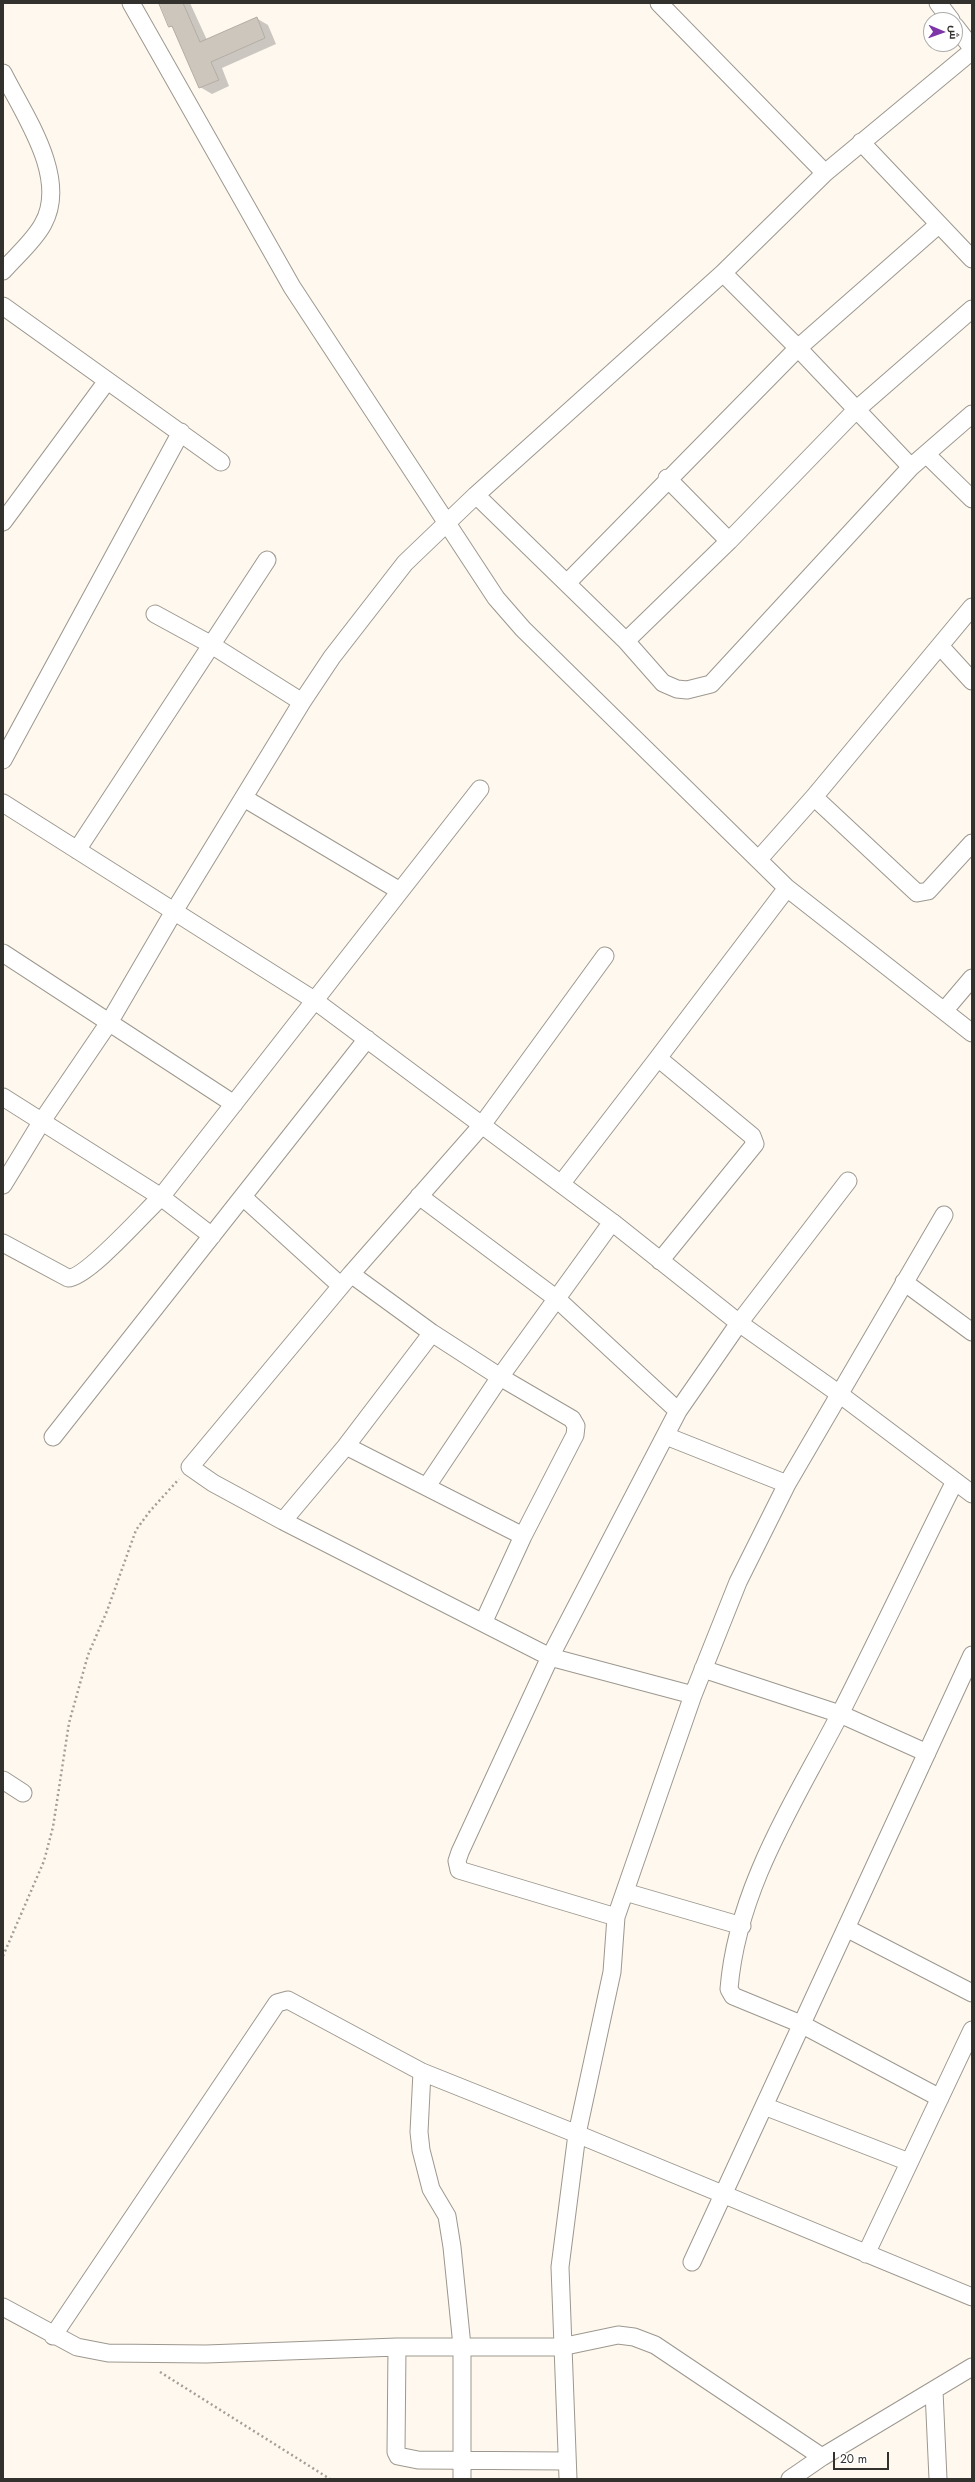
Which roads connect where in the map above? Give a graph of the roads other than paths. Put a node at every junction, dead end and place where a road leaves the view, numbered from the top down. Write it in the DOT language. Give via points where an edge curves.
graph roads {
  1 [pos="131,3"];
  2 [pos="659,3"];
  3 [pos="938,3"];
  4 [pos="945,12"];
  5 [pos="963,37"];
  6 [pos="972,50"];
  7 [pos="3,73"];
  8 [pos="861,142"];
  9 [pos="825,173"];
  10 [pos="938,225"];
  11 [pos="972,259"];
  12 [pos="3,271"];
  13 [pos="723,273"];
  14 [pos="3,306"];
  15 [pos="972,309"];
  16 [pos="798,348"];
  17 [pos="106,381"];
  18 [pos="856,410"];
  19 [pos="972,414"];
  20 [pos="181,432"];
  21 [pos="926,454"];
  22 [pos="221,462"];
  23 [pos="911,467"];
  24 [pos="667,478"];
  25 [pos="476,495"];
  26 [pos="972,499"];
  27 [pos="3,522"];
  28 [pos="446,523"];
  29 [pos="729,541"];
  30 [pos="267,560"];
  31 [pos="567,583"];
  32 [pos="972,608"];
  33 [pos="155,614"];
  34 [pos="626,641"];
  35 [pos="210,644"];
  36 [pos="940,646"];
  37 [pos="972,681"];
  38 [pos="302,702"];
  39 [pos="3,760"];
  40 [pos="480,789"];
  41 [pos="814,797"];
  42 [pos="244,798"];
  43 [pos="3,803"];
  44 [pos="972,843"];
  45 [pos="77,850"];
  46 [pos="759,859"];
  47 [pos="787,888"];
  48 [pos="400,891"];
  49 [pos="173,913"];
  50 [pos="3,953"];
  51 [pos="606,956"];
  52 [pos="972,978"];
  53 [pos="314,1000"];
  54 [pos="944,1011"];
  55 [pos="110,1021"];
  56 [pos="972,1033"];
  57 [pos="368,1039"];
  58 [pos="658,1058"];
  59 [pos="3,1097"];
  60 [pos="234,1104"];
  61 [pos="42,1122"];
  62 [pos="482,1125"];
  63 [pos="848,1181"];
  64 [pos="561,1184"];
  65 [pos="3,1185"];
  66 [pos="419,1196"];
  67 [pos="161,1197"];
  68 [pos="243,1197"];
  69 [pos="944,1216"];
  70 [pos="612,1222"];
  71 [pos="212,1236"];
  72 [pos="3,1243"];
  73 [pos="660,1261"];
  74 [pos="346,1280"];
  75 [pos="904,1282"];
  76 [pos="557,1298"];
  77 [pos="739,1323"];
  78 [pos="972,1332"];
  79 [pos="432,1333"];
  80 [pos="500,1377"];
  81 [pos="838,1393"];
  82 [pos="678,1411"];
  83 [pos="666,1436"];
  84 [pos="53,1437"];
  85 [pos="346,1446"];
  86 [pos="955,1481"];
  87 [pos="787,1484"];
  88 [pos="427,1486"];
  89 [pos="972,1494"];
  90 [pos="283,1521"];
  91 [pos="523,1536"];
  92 [pos="484,1621"];
  93 [pos="972,1655"];
  94 [pos="550,1657"];
  95 [pos="703,1669"];
  96 [pos="968,1677"];
  97 [pos="693,1694"];
  98 [pos="840,1714"];
  99 [pos="927,1753"];
  100 [pos="3,1780"];
  101 [pos="23,1793"];
  102 [pos="625,1892"];
  103 [pos="616,1917"];
  104 [pos="742,1926"];
  105 [pos="846,1928"];
  106 [pos="972,1993"];
  107 [pos="801,2024"];
  108 [pos="972,2030"];
  109 [pos="422,2072"];
  110 [pos="940,2098"];
  111 [pos="764,2106"];
  112 [pos="577,2134"];
  113 [pos="909,2162"];
  114 [pos="722,2195"];
  115 [pos="866,2254"];
  116 [pos="692,2262"];
  117 [pos="972,2298"];
  118 [pos="3,2307"];
  119 [pos="54,2336"];
  120 [pos="462,2346"];
  121 [pos="396,2347"];
  122 [pos="561,2347"];
  123 [pos="972,2367"];
  124 [pos="934,2391"];
  125 [pos="822,2456"];
  126 [pos="462,2459"];
  127 [pos="566,2461"];
  128 [pos="462,2479"];
  129 [pos="568,2479"];
  130 [pos="792,2479"];
  131 [pos="938,2479"];
  1 -- 28 [label="street" via="292,287"];
  2 -- 9 [label="street"];
  3 -- 4 [label="street"];
  5 -- 6 [label="street"];
  6 -- 8 [label="street"];
  7 -- 12 [label="street" via="45,160 52,190 51,205 42,226"];
  8 -- 9 [label="street"];
  8 -- 10 [label="street"];
  9 -- 13 [label="street"];
  10 -- 11 [label="street"];
  10 -- 16 [label="street"];
  13 -- 16 [label="street"];
  13 -- 25 [label="street"];
  14 -- 17 [label="street"];
  15 -- 18 [label="street"];
  16 -- 18 [label="street"];
  16 -- 24 [label="street"];
  17 -- 20 [label="street"];
  17 -- 27 [label="street"];
  18 -- 23 [label="street"];
  18 -- 29 [label="street"];
  19 -- 21 [label="street"];
  20 -- 22 [label="street"];
  20 -- 39 [label="street"];
  21 -- 23 [label="street"];
  21 -- 26 [label="street"];
  23 -- 34 [label="street" via="712,684 687,690 663,683"];
  24 -- 29 [label="street"];
  24 -- 31 [label="street"];
  25 -- 28 [label="street"];
  25 -- 31 [label="street"];
  28 -- 38 [label="street" via="405,563 371,605"];
  28 -- 46 [label="street" via="496,598 523,629"];
  29 -- 34 [label="street"];
  30 -- 35 [label="street"];
  31 -- 34 [label="street"];
  32 -- 36 [label="street"];
  33 -- 35 [label="street"];
  35 -- 38 [label="street"];
  35 -- 45 [label="street"];
  36 -- 37 [label="street"];
  36 -- 41 [label="street"];
  38 -- 42 [label="street"];
  40 -- 48 [label="street"];
  41 -- 44 [label="street" via="919,893 928,891"];
  41 -- 46 [label="street"];
  42 -- 48 [label="street"];
  42 -- 49 [label="street"];
  43 -- 45 [label="street"];
  45 -- 49 [label="street"];
  46 -- 47 [label="street"];
  47 -- 54 [label="street"];
  47 -- 58 [label="street"];
  48 -- 53 [label="street"];
  49 -- 53 [label="street"];
  49 -- 55 [label="street"];
  50 -- 55 [label="street"];
  51 -- 62 [label="street"];
  52 -- 54 [label="street"];
  53 -- 57 [label="street"];
  53 -- 60 [label="street"];
  54 -- 56 [label="street"];
  55 -- 60 [label="street"];
  55 -- 61 [label="street"];
  57 -- 62 [label="street"];
  57 -- 68 [label="street"];
  58 -- 64 [label="street"];
  58 -- 73 [label="street" via="752,1136 755,1144"];
  59 -- 61 [label="street"];
  60 -- 67 [label="street"];
  61 -- 65 [label="street"];
  61 -- 67 [label="street"];
  62 -- 64 [label="street"];
  62 -- 66 [label="street"];
  63 -- 77 [label="street"];
  64 -- 70 [label="street"];
  66 -- 74 [label="street"];
  66 -- 76 [label="street"];
  67 -- 71 [label="street"];
  67 -- 72 [label="street" via="75,1278 63,1277"];
  68 -- 71 [label="street"];
  68 -- 74 [label="street"];
  69 -- 75 [label="street"];
  70 -- 73 [label="street"];
  70 -- 76 [label="street"];
  71 -- 84 [label="street"];
  73 -- 77 [label="street"];
  74 -- 79 [label="street"];
  74 -- 90 [label="street" via="190,1467 213,1483"];
  75 -- 78 [label="street"];
  75 -- 81 [label="street"];
  76 -- 80 [label="street"];
  76 -- 82 [label="street"];
  77 -- 81 [label="street"];
  77 -- 82 [label="street"];
  79 -- 80 [label="street"];
  79 -- 85 [label="street"];
  80 -- 88 [label="street"];
  80 -- 91 [label="street" via="572,1419 576,1426 575,1435"];
  81 -- 86 [label="street"];
  81 -- 87 [label="street"];
  82 -- 83 [label="street"];
  83 -- 87 [label="street"];
  83 -- 94 [label="street"];
  85 -- 88 [label="street"];
  85 -- 90 [label="street"];
  86 -- 89 [label="street"];
  86 -- 98 [label="street"];
  87 -- 95 [label="street" via="738,1582"];
  88 -- 91 [label="street"];
  90 -- 92 [label="street"];
  91 -- 92 [label="street"];
  92 -- 94 [label="street"];
  93 -- 96 [label="street"];
  94 -- 97 [label="street"];
  94 -- 103 [label="street" via="460,1852 459,1870"];
  95 -- 97 [label="street"];
  95 -- 98 [label="street"];
  96 -- 99 [label="street"];
  97 -- 102 [label="street"];
  98 -- 99 [label="street"];
  98 -- 104 [label="street" via="771,1842"];
  99 -- 105 [label="street"];
  100 -- 101 [label="street"];
  102 -- 103 [label="street"];
  102 -- 104 [label="street"];
  103 -- 112 [label="street" via="612,1972"];
  104 -- 107 [label="street" via="729,1989 733,1996"];
  105 -- 106 [label="street"];
  105 -- 107 [label="street"];
  107 -- 110 [label="street"];
  107 -- 111 [label="street"];
  108 -- 110 [label="street"];
  109 -- 112 [label="street"];
  109 -- 119 [label="street" via="288,2000 276,2003"];
  109 -- 120 [label="street" via="419,2132 421,2150 431,2190 447,2216"];
  110 -- 113 [label="street"];
  111 -- 113 [label="street"];
  111 -- 114 [label="street"];
  112 -- 114 [label="street"];
  112 -- 122 [label="street" via="560,2267"];
  113 -- 115 [label="street"];
  114 -- 115 [label="street"];
  114 -- 116 [label="street"];
  115 -- 117 [label="street"];
  118 -- 119 [label="street"];
  119 -- 121 [label="street" via="77,2347 108,2353 290,2352"];
  120 -- 121 [label="street"];
  120 -- 122 [label="street"];
  120 -- 126 [label="street"];
  121 -- 126 [label="street" via="396,2452 403,2458"];
  122 -- 125 [label="street" via="618,2335 634,2337 655,2345"];
  122 -- 127 [label="street"];
  123 -- 124 [label="street"];
  124 -- 125 [label="street"];
  124 -- 131 [label="street"];
  125 -- 130 [label="street"];
  126 -- 127 [label="street"];
  126 -- 128 [label="street"];
  127 -- 129 [label="street"];
}
